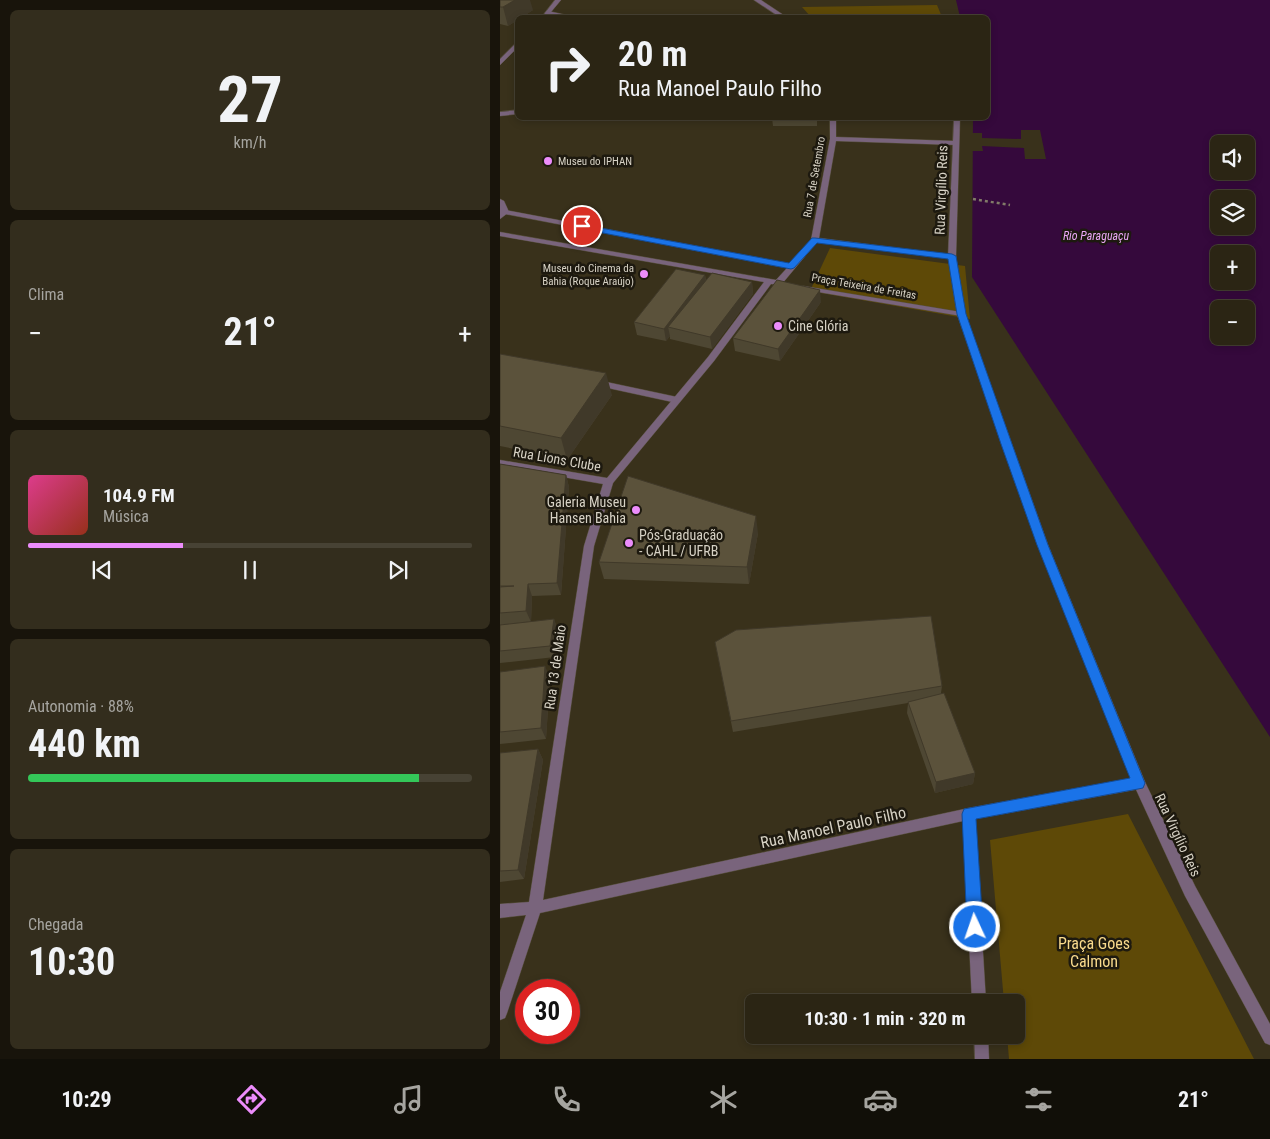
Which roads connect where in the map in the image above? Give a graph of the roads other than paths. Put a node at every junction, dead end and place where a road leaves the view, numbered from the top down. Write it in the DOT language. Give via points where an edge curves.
graph roads {
  1 [pos="558,0"];
  2 [pos="757,0"];
  3 [pos="545,15"];
  4 [pos="781,15"];
  5 [pos="515,46"];
  6 [pos="500,63"];
  7 [pos="515,112"];
  8 [pos="500,114"];
  9 [pos="832,120"];
  10 [pos="957,120"];
  11 [pos="833,139"];
  12 [pos="956,143"];
  13 [pos="500,201"];
  14 [pos="503,214"];
  15 [pos="500,234"];
  16 [pos="815,240"];
  17 [pos="952,256"];
  18 [pos="791,266"];
  19 [pos="769,281"];
  20 [pos="778,283"];
  21 [pos="787,285"];
  22 [pos="797,286"];
  23 [pos="962,314"];
  24 [pos="584,380"];
  25 [pos="677,400"];
  26 [pos="500,463"];
  27 [pos="609,482"];
  28 [pos="1138,783"];
  29 [pos="969,814"];
  30 [pos="535,908"];
  31 [pos="500,911"];
  32 [pos="979,994"];
  33 [pos="500,1013"];
  34 [pos="1270,1038"];
  35 [pos="981,1044"];
  36 [pos="982,1059"];
  1 -- 3 [label="street"];
  2 -- 4 [label="street"];
  5 -- 6 [label="street"];
  7 -- 8 [label="street"];
  9 -- 11 [label="street, Rua 7 de Setembro"];
  10 -- 12 [label="street, Rua Virgílio Reis"];
  11 -- 12 [label="street"];
  11 -- 16 [label="street, Rua 7 de Setembro"];
  12 -- 17 [label="street, Rua Virgílio Reis"];
  13 -- 14 [label="street"];
  14 -- 18 [label="street"];
  15 -- 19 [label="street"];
  16 -- 17 [label="street"];
  16 -- 18 [label="street, Praça Teixeira de Freitas"];
  17 -- 23 [label="street, Rua Virgílio Reis"];
  18 -- 20 [label="street, Praça Teixeira de Freitas"];
  19 -- 20 [label="street"];
  19 -- 25 [label="street, Rua 13 de Maio"];
  20 -- 21 [label="street"];
  22 -- 23 [label="street, Praça Teixeira de Freitas"];
  23 -- 28 [label="street, Rua Virgílio Reis" via="1043,545"];
  24 -- 25 [label="street"];
  25 -- 27 [label="street, Rua 13 de Maio"];
  26 -- 27 [label="street, Rua Lions Clube"];
  27 -- 30 [label="street, Rua 13 de Maio" via="589,546"];
  28 -- 29 [label="street, Rua Manoel Paulo Filho"];
  28 -- 34 [label="street, Rua Virgílio Reis" via="1190,891"];
  29 -- 30 [label="street, Rua Manoel Paulo Filho"];
  29 -- 32 [label="street"];
  30 -- 31 [label="street, Rua Manoel Paulo Filho"];
  30 -- 33 [label="street, Rua 13 de Maio"];
  35 -- 36 [label="street"];
}
